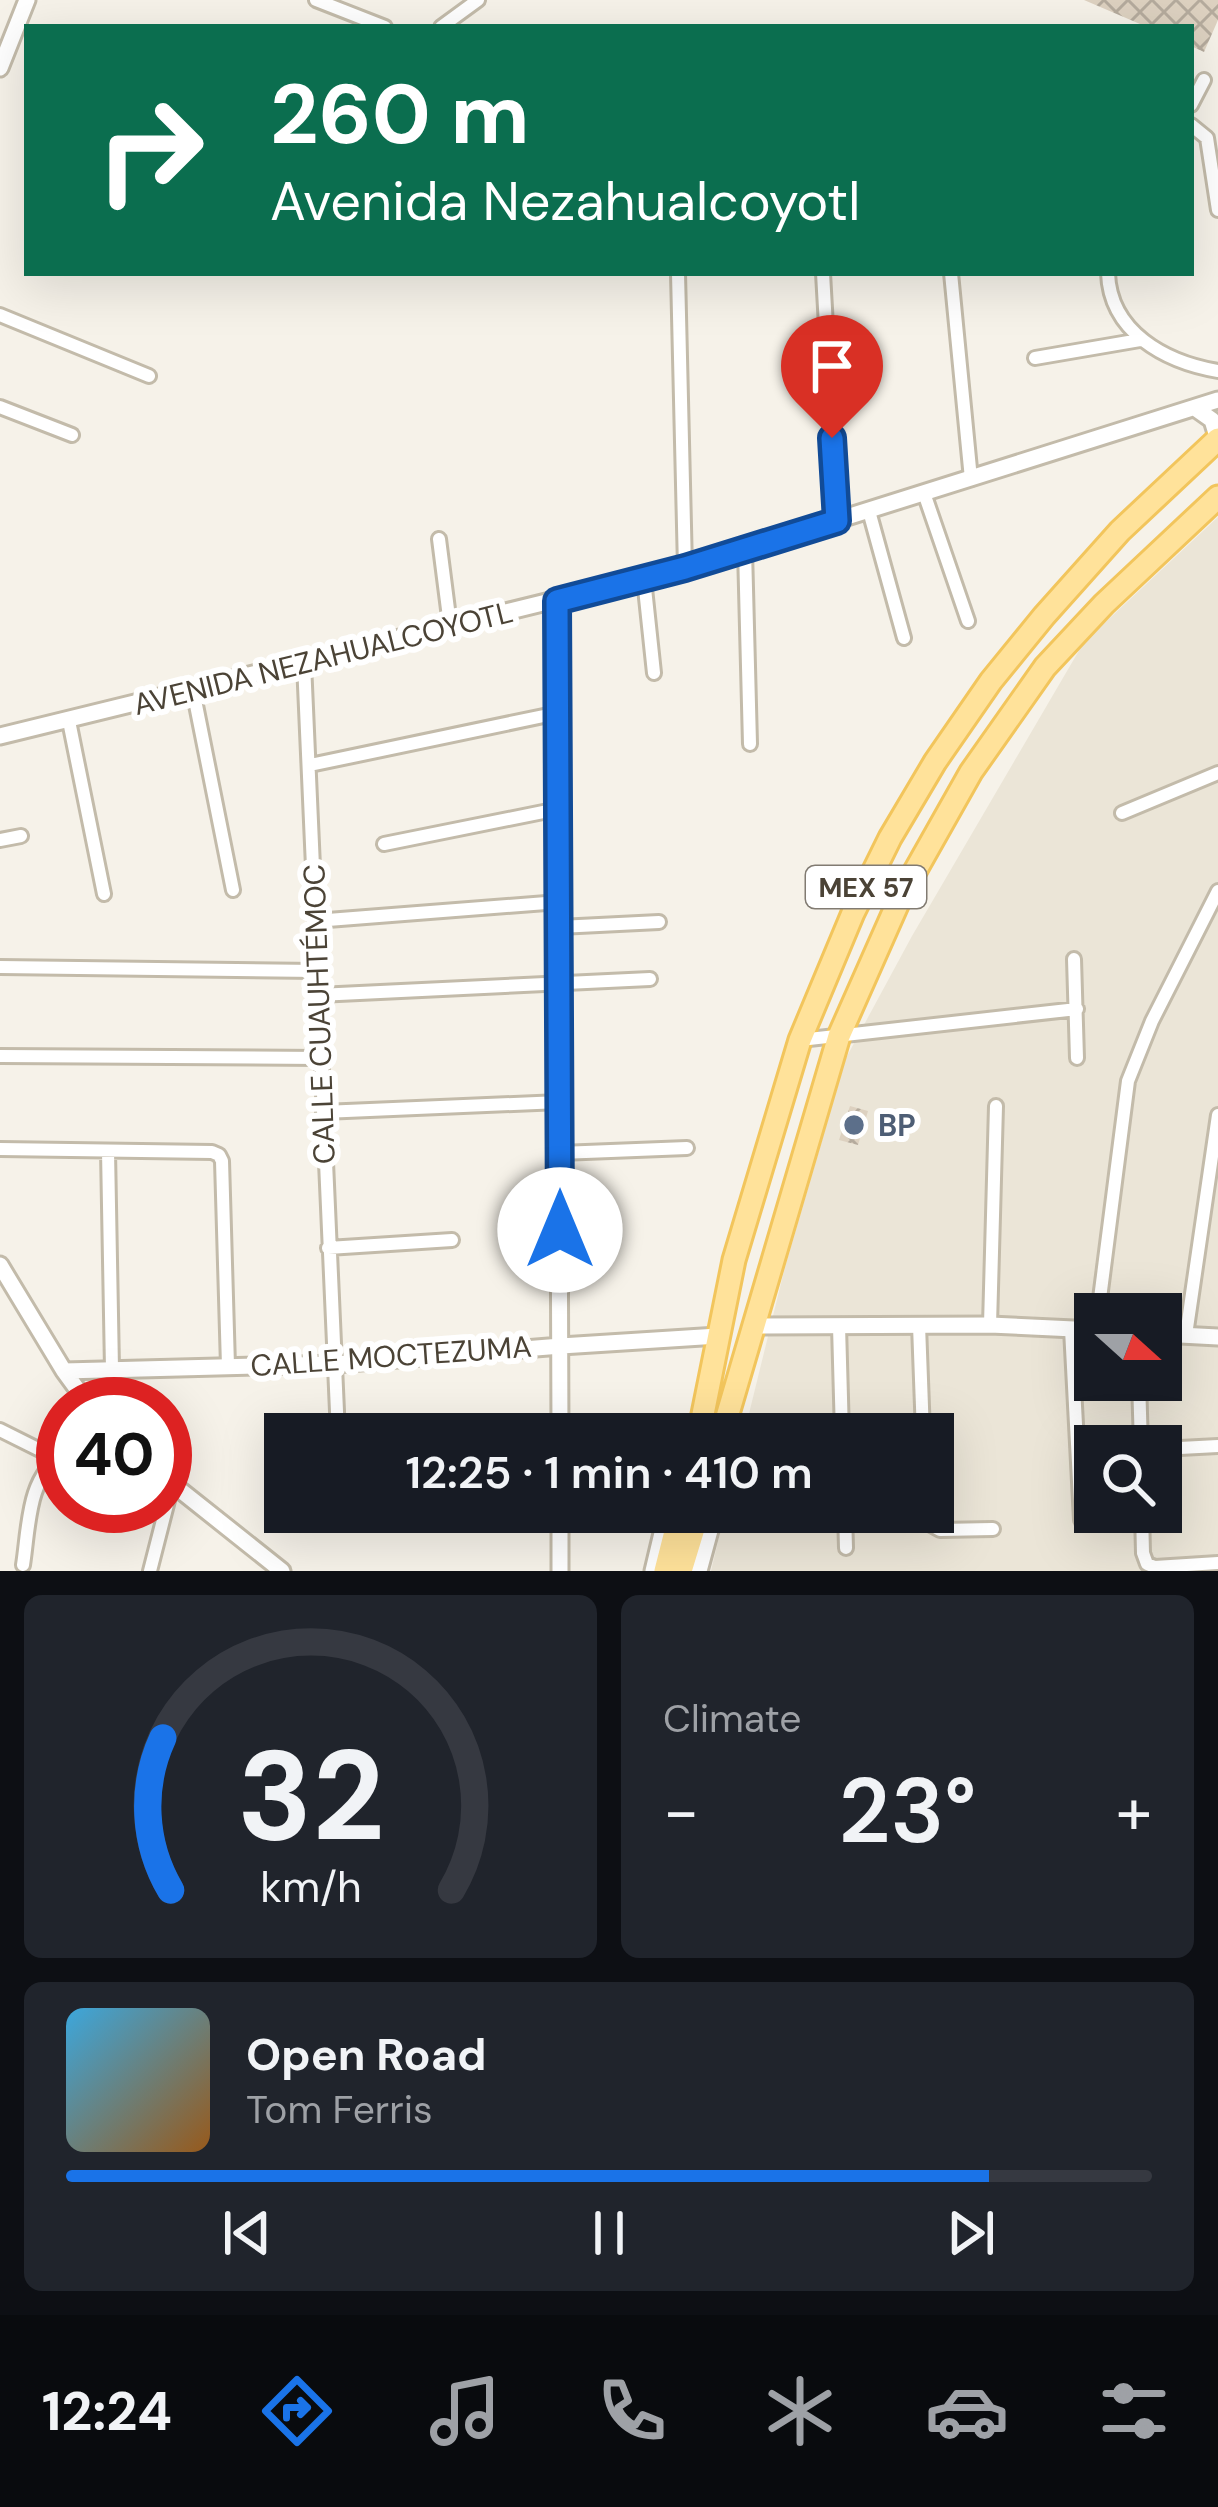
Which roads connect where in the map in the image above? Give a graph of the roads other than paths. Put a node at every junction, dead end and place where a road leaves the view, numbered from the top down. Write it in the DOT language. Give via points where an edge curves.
graph roads {
  1 [pos="28,0"];
  2 [pos="478,0"];
  3 [pos="324,2"];
  4 [pos="378,24"];
  5 [pos="445,24"];
  6 [pos="0,68"];
  7 [pos="1204,80"];
  8 [pos="1194,99"];
  9 [pos="1194,127"];
  10 [pos="1218,210"];
  11 [pos="678,276"];
  12 [pos="824,276"];
  13 [pos="951,276"];
  14 [pos="1108,276"];
  15 [pos="0,315"];
  16 [pos="1140,340"];
  17 [pos="1035,358"];
  18 [pos="1218,371"];
  19 [pos="149,376"];
  20 [pos="1218,400"];
  21 [pos="0,407"];
  22 [pos="1195,408"];
  23 [pos="72,435"];
  24 [pos="1218,439"];
  25 [pos="970,479"];
  26 [pos="924,494"];
  27 [pos="1218,497"];
  28 [pos="869,511"];
  29 [pos="837,521"];
  30 [pos="440,539"];
  31 [pos="745,550"];
  32 [pos="685,568"];
  33 [pos="644,579"];
  34 [pos="557,601"];
  35 [pos="968,621"];
  36 [pos="450,625"];
  37 [pos="904,638"];
  38 [pos="304,663"];
  39 [pos="654,673"];
  40 [pos="193,690"];
  41 [pos="558,713"];
  42 [pos="68,721"];
  43 [pos="0,736"];
  44 [pos="750,745"];
  45 [pos="310,765"];
  46 [pos="1218,773"];
  47 [pos="558,809"];
  48 [pos="1122,813"];
  49 [pos="21,836"];
  50 [pos="0,840"];
  51 [pos="384,844"];
  52 [pos="233,890"];
  53 [pos="1218,890"];
  54 [pos="104,894"];
  55 [pos="559,902"];
  56 [pos="316,921"];
  57 [pos="658,922"];
  58 [pos="559,927"];
  59 [pos="1074,958"];
  60 [pos="0,967"];
  61 [pos="317,971"];
  62 [pos="650,979"];
  63 [pos="559,984"];
  64 [pos="318,995"];
  65 [pos="1077,1009"];
  66 [pos="839,1036"];
  67 [pos="800,1040"];
  68 [pos="0,1056"];
  69 [pos="321,1058"];
  70 [pos="1077,1058"];
  71 [pos="560,1102"];
  72 [pos="996,1106"];
  73 [pos="322,1112"];
  74 [pos="1218,1115"];
  75 [pos="687,1148"];
  76 [pos="0,1149"];
  77 [pos="108,1151"];
  78 [pos="560,1153"];
  79 [pos="1218,1228"];
  80 [pos="1201,1230"];
  81 [pos="452,1240"];
  82 [pos="328,1247"];
  83 [pos="0,1265"];
  84 [pos="1101,1293"];
  85 [pos="990,1324"];
  86 [pos="919,1325"];
  87 [pos="754,1326"];
  88 [pos="839,1326"];
  89 [pos="1070,1329"];
  90 [pos="1074,1329"];
  91 [pos="1182,1335"];
  92 [pos="1186,1335"];
  93 [pos="718,1336"];
  94 [pos="1218,1337"];
  95 [pos="561,1346"];
  96 [pos="336,1364"];
  97 [pos="228,1366"];
  98 [pos="112,1369"];
  99 [pos="64,1371"];
  100 [pos="68,1377"];
  101 [pos="337,1413"];
  102 [pos="560,1413"];
  103 [pos="703,1413"];
  104 [pos="728,1413"];
  105 [pos="841,1413"];
  106 [pos="922,1413"];
  107 [pos="1076,1425"];
  108 [pos="0,1430"];
  109 [pos="36,1446"];
  110 [pos="1218,1446"];
  111 [pos="1182,1449"];
  112 [pos="36,1490"];
  113 [pos="192,1500"];
  114 [pos="992,1529"];
  115 [pos="954,1530"];
  116 [pos="158,1533"];
  117 [pos="560,1533"];
  118 [pos="675,1533"];
  119 [pos="678,1533"];
  120 [pos="682,1533"];
  121 [pos="709,1533"];
  122 [pos="846,1533"];
  123 [pos="1143,1533"];
  124 [pos="846,1548"];
  125 [pos="1218,1563"];
  126 [pos="23,1565"];
  127 [pos="150,1571"];
  128 [pos="282,1571"];
  129 [pos="560,1571"];
  130 [pos="652,1571"];
  131 [pos="665,1571"];
  132 [pos="681,1571"];
  133 [pos="699,1571"];
  1 -- 6 [label="street"];
  2 -- 5 [label="street"];
  3 -- 4 [label="street"];
  7 -- 8 [label="street"];
  9 -- 10 [label="street" via="1207,138"];
  11 -- 32 [label="street"];
  12 -- 29 [label="street"];
  13 -- 25 [label="street"];
  14 -- 16 [label="street" via="1110,298"];
  15 -- 19 [label="street"];
  16 -- 17 [label="street"];
  16 -- 18 [label="street"];
  20 -- 22 [label="street, AVENIDA NEZAHUALCOYOTL"];
  21 -- 23 [label="street"];
  22 -- 24 [label="street"];
  22 -- 25 [label="street, AVENIDA NEZAHUALCOYOTL"];
  24 -- 67 [label="main road, MEX 57" via="1120,531 991,680 890,838"];
  25 -- 26 [label="street, AVENIDA NEZAHUALCOYOTL"];
  26 -- 28 [label="street, AVENIDA NEZAHUALCOYOTL"];
  26 -- 35 [label="street"];
  27 -- 66 [label="main road, MEX 57" via="1045,667 971,772 901,896"];
  28 -- 29 [label="street, AVENIDA NEZAHUALCOYOTL"];
  28 -- 37 [label="street"];
  29 -- 31 [label="street, AVENIDA NEZAHUALCOYOTL"];
  30 -- 36 [label="street"];
  31 -- 32 [label="street, AVENIDA NEZAHUALCOYOTL"];
  31 -- 44 [label="street"];
  32 -- 33 [label="street, AVENIDA NEZAHUALCOYOTL"];
  33 -- 34 [label="street, AVENIDA NEZAHUALCOYOTL"];
  33 -- 39 [label="street"];
  34 -- 36 [label="street, AVENIDA NEZAHUALCOYOTL"];
  34 -- 41 [label="street"];
  36 -- 38 [label="street, AVENIDA NEZAHUALCOYOTL"];
  38 -- 40 [label="street, AVENIDA NEZAHUALCOYOTL"];
  38 -- 45 [label="street, CALLE CUAUHTÉMOC"];
  40 -- 42 [label="street, AVENIDA NEZAHUALCOYOTL"];
  40 -- 52 [label="street"];
  41 -- 45 [label="street"];
  41 -- 47 [label="street"];
  42 -- 43 [label="street, AVENIDA NEZAHUALCOYOTL"];
  42 -- 54 [label="street"];
  45 -- 56 [label="street, CALLE CUAUHTÉMOC"];
  46 -- 48 [label="street"];
  47 -- 51 [label="street"];
  47 -- 55 [label="street"];
  49 -- 50 [label="street"];
  53 -- 84 [label="street" via="1127,1081"];
  55 -- 56 [label="street"];
  55 -- 58 [label="street"];
  56 -- 61 [label="street, CALLE CUAUHTÉMOC"];
  57 -- 58 [label="street"];
  58 -- 63 [label="street"];
  59 -- 65 [label="street"];
  60 -- 61 [label="street"];
  61 -- 64 [label="street, CALLE CUAUHTÉMOC"];
  62 -- 63 [label="street"];
  63 -- 64 [label="street"];
  63 -- 71 [label="street"];
  64 -- 69 [label="street, CALLE CUAUHTÉMOC"];
  65 -- 66 [label="street"];
  65 -- 70 [label="street"];
  66 -- 67 [label="street"];
  66 -- 87 [label="main road, MEX 57"];
  67 -- 93 [label="main road, MEX 57"];
  68 -- 69 [label="street"];
  69 -- 73 [label="street, CALLE CUAUHTÉMOC"];
  71 -- 73 [label="street"];
  71 -- 78 [label="street"];
  72 -- 85 [label="street"];
  73 -- 82 [label="street, CALLE CUAUHTÉMOC"];
  74 -- 80 [label="street"];
  75 -- 78 [label="street"];
  76 -- 77 [label="street"];
  77 -- 97 [label="street" via="219,1155"];
  77 -- 98 [label="street"];
  78 -- 95 [label="street"];
  79 -- 80 [label="street"];
  80 -- 92 [label="street"];
  81 -- 82 [label="street"];
  82 -- 96 [label="street, CALLE CUAUHTÉMOC"];
  83 -- 99 [label="street"];
  85 -- 86 [label="street"];
  85 -- 89 [label="street"];
  86 -- 88 [label="street"];
  86 -- 106 [label="street"];
  87 -- 88 [label="street"];
  87 -- 104 [label="main road, MEX 57"];
  88 -- 105 [label="street"];
  89 -- 90 [label="street"];
  89 -- 107 [label="street"];
  91 -- 92 [label="street"];
  92 -- 94 [label="street"];
  93 -- 95 [label="street, CALLE MOCTEZUMA"];
  93 -- 103 [label="main road, MEX 57"];
  95 -- 96 [label="street, CALLE MOCTEZUMA"];
  95 -- 102 [label="street"];
  96 -- 97 [label="street, CALLE MOCTEZUMA"];
  96 -- 101 [label="street, CALLE CUAUHTÉMOC"];
  97 -- 98 [label="street, CALLE MOCTEZUMA"];
  98 -- 99 [label="street, CALLE MOCTEZUMA"];
  99 -- 100 [label="street"];
  108 -- 109 [label="street"];
  110 -- 111 [label="street"];
  112 -- 126 [label="street"];
  113 -- 128 [label="street"];
  114 -- 115 [label="street"];
  116 -- 127 [label="street"];
  117 -- 129 [label="street"];
  118 -- 130 [label="street"];
  119 -- 131 [label="main road"];
  120 -- 132 [label="main road"];
  121 -- 133 [label="street"];
  122 -- 124 [label="street"];
  123 -- 125 [label="street" via="1147,1564"];
}
